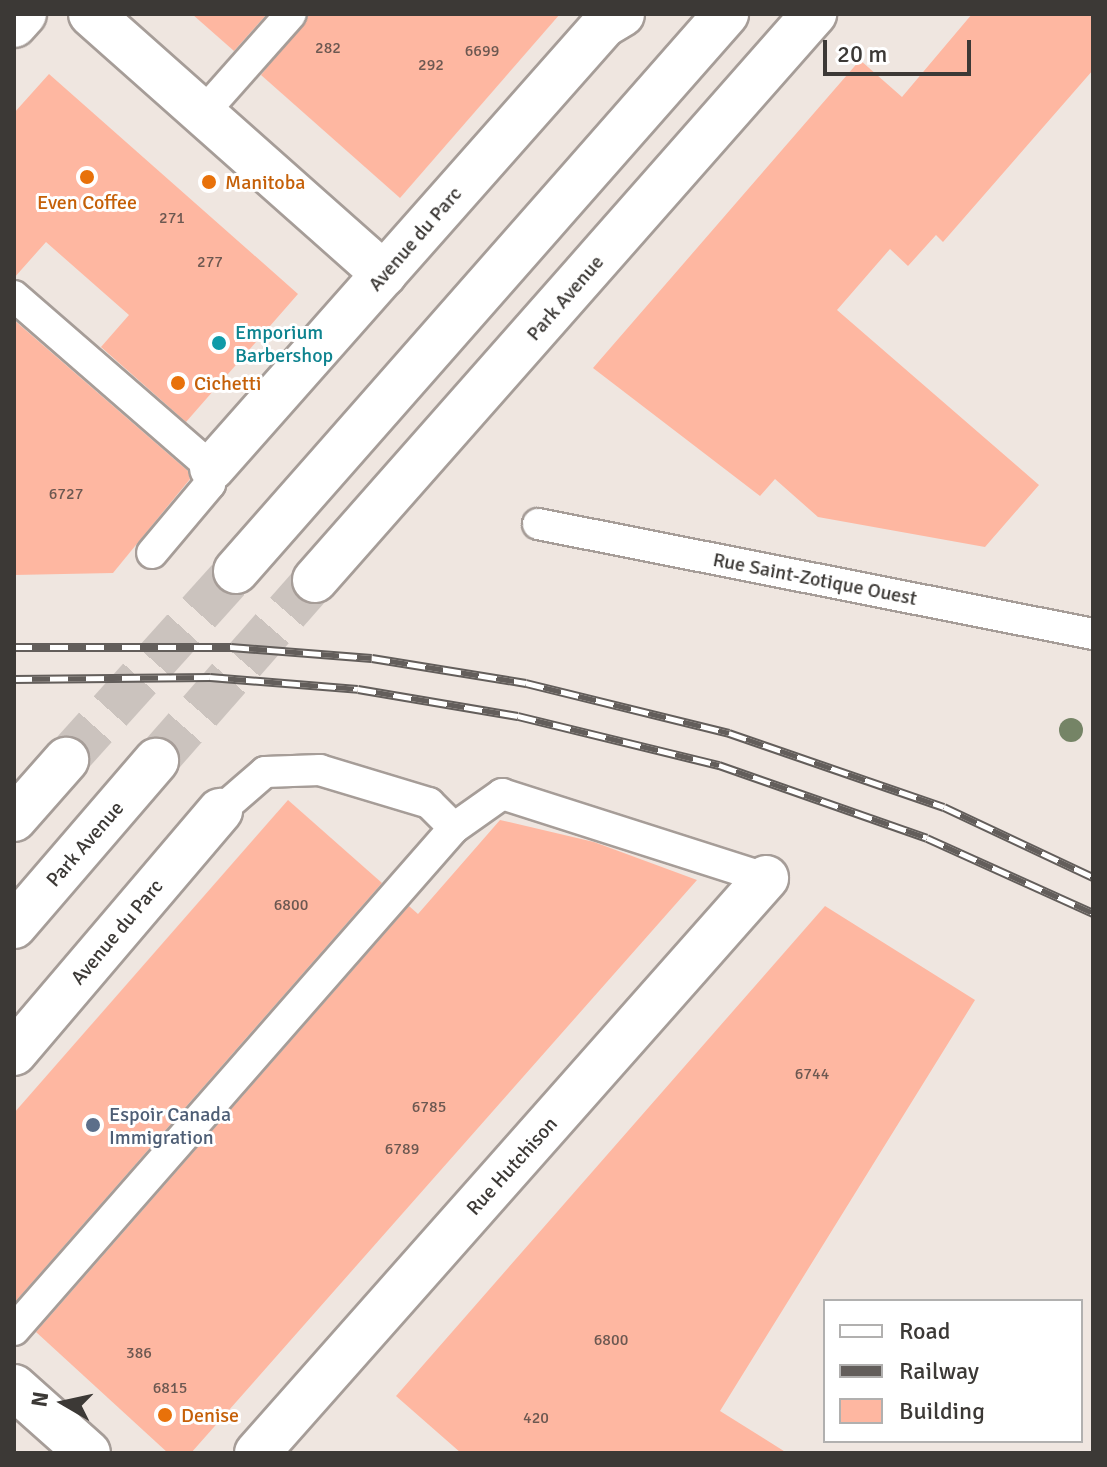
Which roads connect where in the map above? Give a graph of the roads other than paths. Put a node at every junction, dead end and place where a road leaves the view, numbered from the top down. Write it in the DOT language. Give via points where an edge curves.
graph roads {
  1 [pos="24,14"];
  2 [pos="91,14"];
  3 [pos="291,14"];
  4 [pos="622,14"];
  5 [pos="726,14"];
  6 [pos="814,14"];
  7 [pos="14,25"];
  8 [pos="203,113"];
  9 [pos="384,274"];
  10 [pos="14,296"];
  11 [pos="212,468"];
  12 [pos="538,524"];
  13 [pos="152,553"];
  14 [pos="236,571"];
  15 [pos="315,580"];
  16 [pos="1093,634"];
  17 [pos="66,760"];
  18 [pos="156,761"];
  19 [pos="220,811"];
  20 [pos="14,819"];
  21 [pos="454,828"];
  22 [pos="766,878"];
  23 [pos="14,926"];
  24 [pos="14,1053"];
  25 [pos="14,1330"];
  26 [pos="14,1387"];
  27 [pos="88,1453"];
  28 [pos="257,1453"];
  1 -- 7 [label="street"];
  2 -- 8 [label="street"];
  3 -- 8 [label="lane"];
  4 -- 9 [label="street, Avenue du Parc" via="604,25"];
  5 -- 14 [label="street"];
  6 -- 15 [label="street, Park Avenue"];
  8 -- 9 [label="street"];
  9 -- 11 [label="street, Avenue du Parc"];
  10 -- 11 [label="lane"];
  11 -- 13 [label="lane" via="210,484"];
  12 -- 16 [label="lane, Rue Saint-Zotique Ouest"];
  17 -- 20 [label="street"];
  18 -- 23 [label="street, Park Avenue"];
  19 -- 21 [label="lane" via="265,772 320,770 429,803"];
  19 -- 24 [label="street, Avenue du Parc"];
  21 -- 22 [label="lane" via="502,794"];
  21 -- 25 [label="lane"];
  22 -- 28 [label="street, Rue Hutchison"];
  26 -- 27 [label="street"];
}
